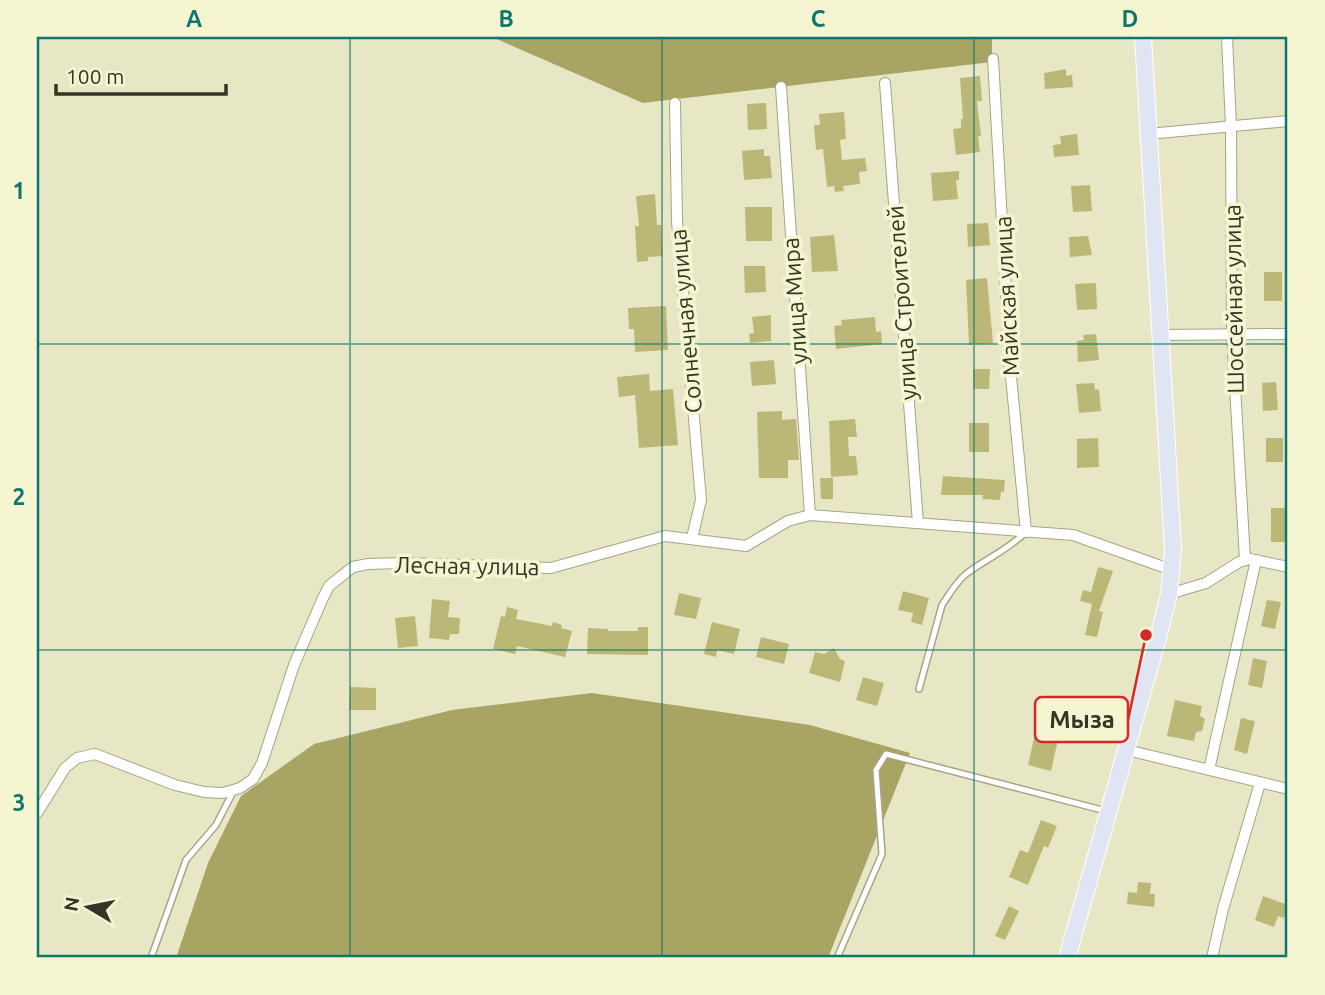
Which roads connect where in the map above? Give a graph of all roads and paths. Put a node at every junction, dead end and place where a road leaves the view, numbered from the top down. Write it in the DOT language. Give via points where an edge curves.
graph roads {
  1 [pos="1143,37"];
  2 [pos="1227,37"];
  3 [pos="993,59"];
  4 [pos="885,83"];
  5 [pos="780,87"];
  6 [pos="675,103"];
  7 [pos="1288,121"];
  8 [pos="1231,126"];
  9 [pos="1147,134"];
  10 [pos="1232,334"];
  11 [pos="1288,334"];
  12 [pos="1159,335"];
  13 [pos="810,515"];
  14 [pos="918,523"];
  15 [pos="1026,532"];
  16 [pos="692,538"];
  17 [pos="1250,560"];
  18 [pos="1288,566"];
  19 [pos="1172,570"];
  20 [pos="1168,594"];
  21 [pos="919,689"];
  22 [pos="1127,750"];
  23 [pos="1209,770"];
  24 [pos="1260,783"];
  25 [pos="1288,789"];
  26 [pos="234,790"];
  27 [pos="1109,812"];
  28 [pos="37,813"];
  29 [pos="151,958"];
  30 [pos="837,958"];
  31 [pos="1067,958"];
  32 [pos="1212,958"];
  1 -- 9 [label="main road"];
  2 -- 8 [label="street, Шоссейная улица"];
  3 -- 15 [label="street, Майская улица" via="1010,366"];
  4 -- 14 [label="street, улица Строителей"];
  5 -- 13 [label="street, улица Мира"];
  6 -- 16 [label="street, Солнечная улица" via="677,221 701,500"];
  7 -- 8 [label="street"];
  8 -- 9 [label="street"];
  8 -- 10 [label="street, Шоссейная улица"];
  9 -- 12 [label="main road"];
  10 -- 11 [label="street"];
  10 -- 12 [label="street"];
  10 -- 17 [label="street, Шоссейная улица"];
  12 -- 19 [label="main road"];
  13 -- 14 [label="street, Лесная улица"];
  13 -- 16 [label="street, Лесная улица" via="788,521 746,546"];
  14 -- 15 [label="street, Лесная улица"];
  15 -- 19 [label="street, Лесная улица" via="1073,535"];
  15 -- 21 [label="lane" via="1009,549 967,573 942,605"];
  16 -- 26 [label="street, Лесная улица" via="665,536 551,568 402,563 368,564 342,573 322,600 294,665 257,774"];
  17 -- 18 [label="street"];
  17 -- 20 [label="street" via="1232,565 1206,583"];
  17 -- 23 [label="street, Шоссейная улица"];
  19 -- 20 [label="main road"];
  20 -- 22 [label="main road"];
  22 -- 23 [label="street"];
  22 -- 27 [label="main road"];
  23 -- 24 [label="street"];
  24 -- 25 [label="street"];
  24 -- 32 [label="street"];
  26 -- 28 [label="street" via="204,792 175,785 95,754 77,758 65,768"];
  26 -- 29 [label="lane" via="216,825 186,860"];
  27 -- 30 [label="lane" via="886,754 876,770 882,855"];
  27 -- 31 [label="main road"];
}
